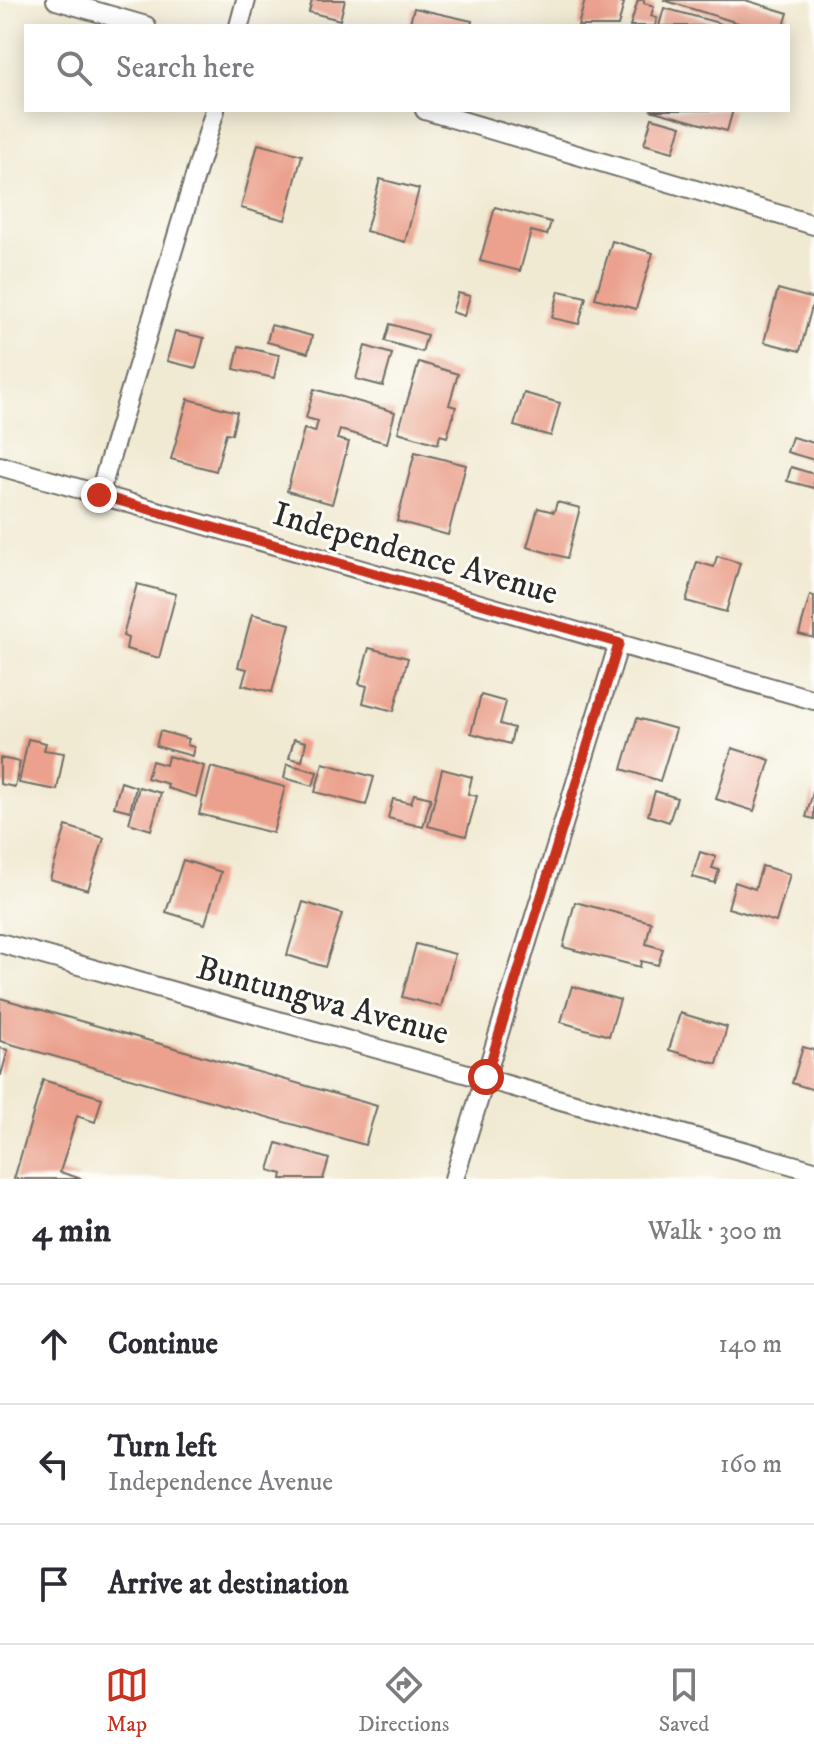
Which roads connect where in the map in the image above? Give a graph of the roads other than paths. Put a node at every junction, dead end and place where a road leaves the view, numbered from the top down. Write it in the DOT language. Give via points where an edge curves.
graph roads {
  1 [pos="56,0"];
  2 [pos="246,0"];
  3 [pos="139,24"];
  4 [pos="240,24"];
  5 [pos="214,112"];
  6 [pos="432,112"];
  7 [pos="814,225"];
  8 [pos="0,466"];
  9 [pos="99,495"];
  10 [pos="619,643"];
  11 [pos="814,700"];
  12 [pos="0,943"];
  13 [pos="486,1077"];
  14 [pos="814,1171"];
  15 [pos="454,1179"];
  1 -- 3 [label="street"];
  2 -- 4 [label="street"];
  5 -- 9 [label="street"];
  6 -- 7 [label="street"];
  8 -- 9 [label="street, Independence Avenue"];
  9 -- 10 [label="street, Independence Avenue"];
  10 -- 11 [label="street, Independence Avenue"];
  10 -- 13 [label="street"];
  12 -- 13 [label="street, Buntungwa Avenue"];
  13 -- 14 [label="street, Buntungwa Avenue"];
  13 -- 15 [label="street"];
}
